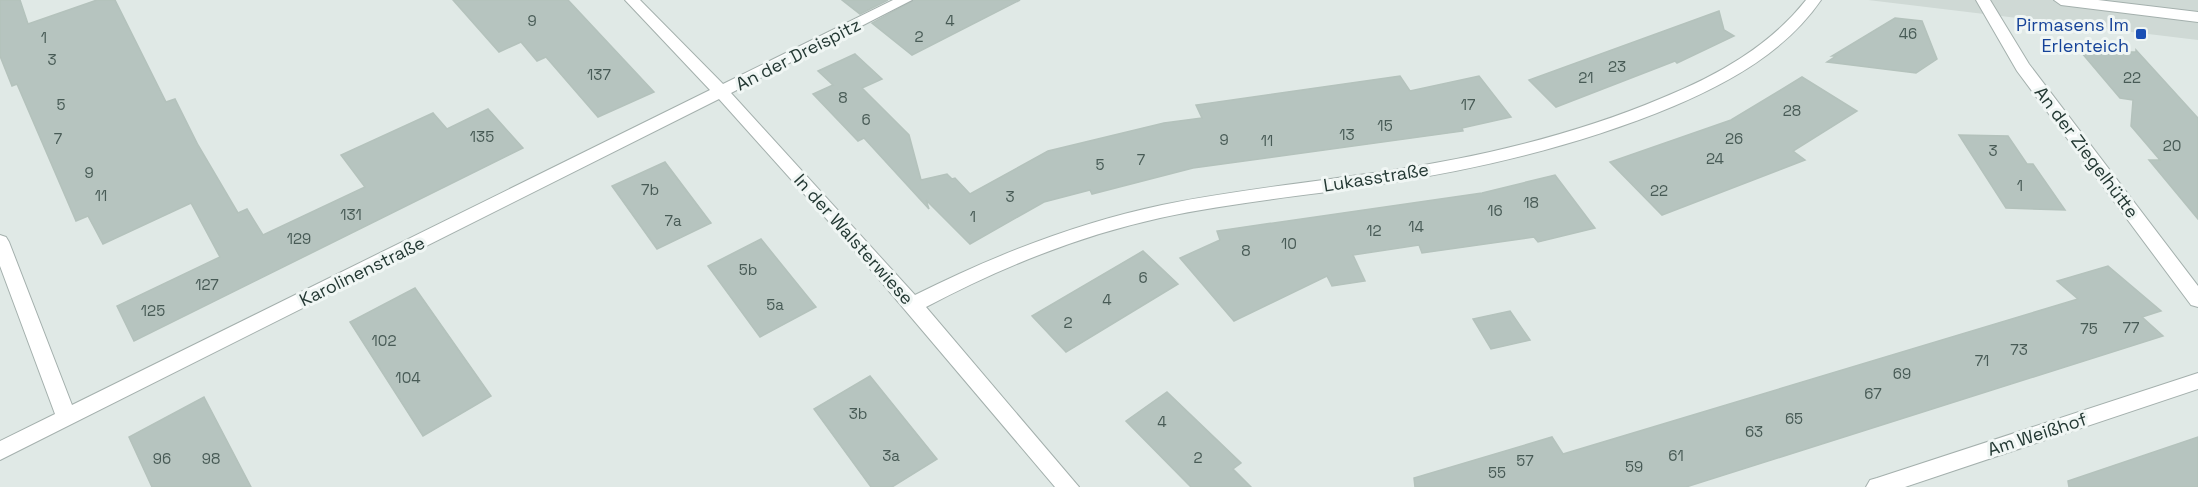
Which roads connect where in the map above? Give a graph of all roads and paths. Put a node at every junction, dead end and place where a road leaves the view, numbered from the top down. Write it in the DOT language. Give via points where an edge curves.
graph roads {
  1 [pos="632,0"];
  2 [pos="906,0"];
  3 [pos="1814,0"];
  4 [pos="1983,0"];
  5 [pos="2061,0"];
  6 [pos="2198,16"];
  7 [pos="724,92"];
  8 [pos="0,242"];
  9 [pos="2198,300"];
  10 [pos="913,305"];
  11 [pos="2198,381"];
  12 [pos="67,418"];
  13 [pos="0,451"];
  14 [pos="1068,487"];
  15 [pos="1877,487"];
  1 -- 7 [label="street, In der Walsterwiese"];
  2 -- 7 [label="street, An der Dreispitz"];
  3 -- 10 [label="street, Lukasstraße" via="1782,37 1753,57 1714,81 1624,119 1470,161 1156,212 1022,254"];
  4 -- 9 [label="street, An der Ziegelhütte" via="2023,67"];
  5 -- 6 [label="street"];
  7 -- 10 [label="street, In der Walsterwiese"];
  7 -- 12 [label="street, Karolinenstraße"];
  8 -- 12 [label="street"];
  10 -- 14 [label="street, In der Walsterwiese"];
  11 -- 15 [label="street, Am Weißhof"];
  12 -- 13 [label="street, Karolinenstraße"];
}
